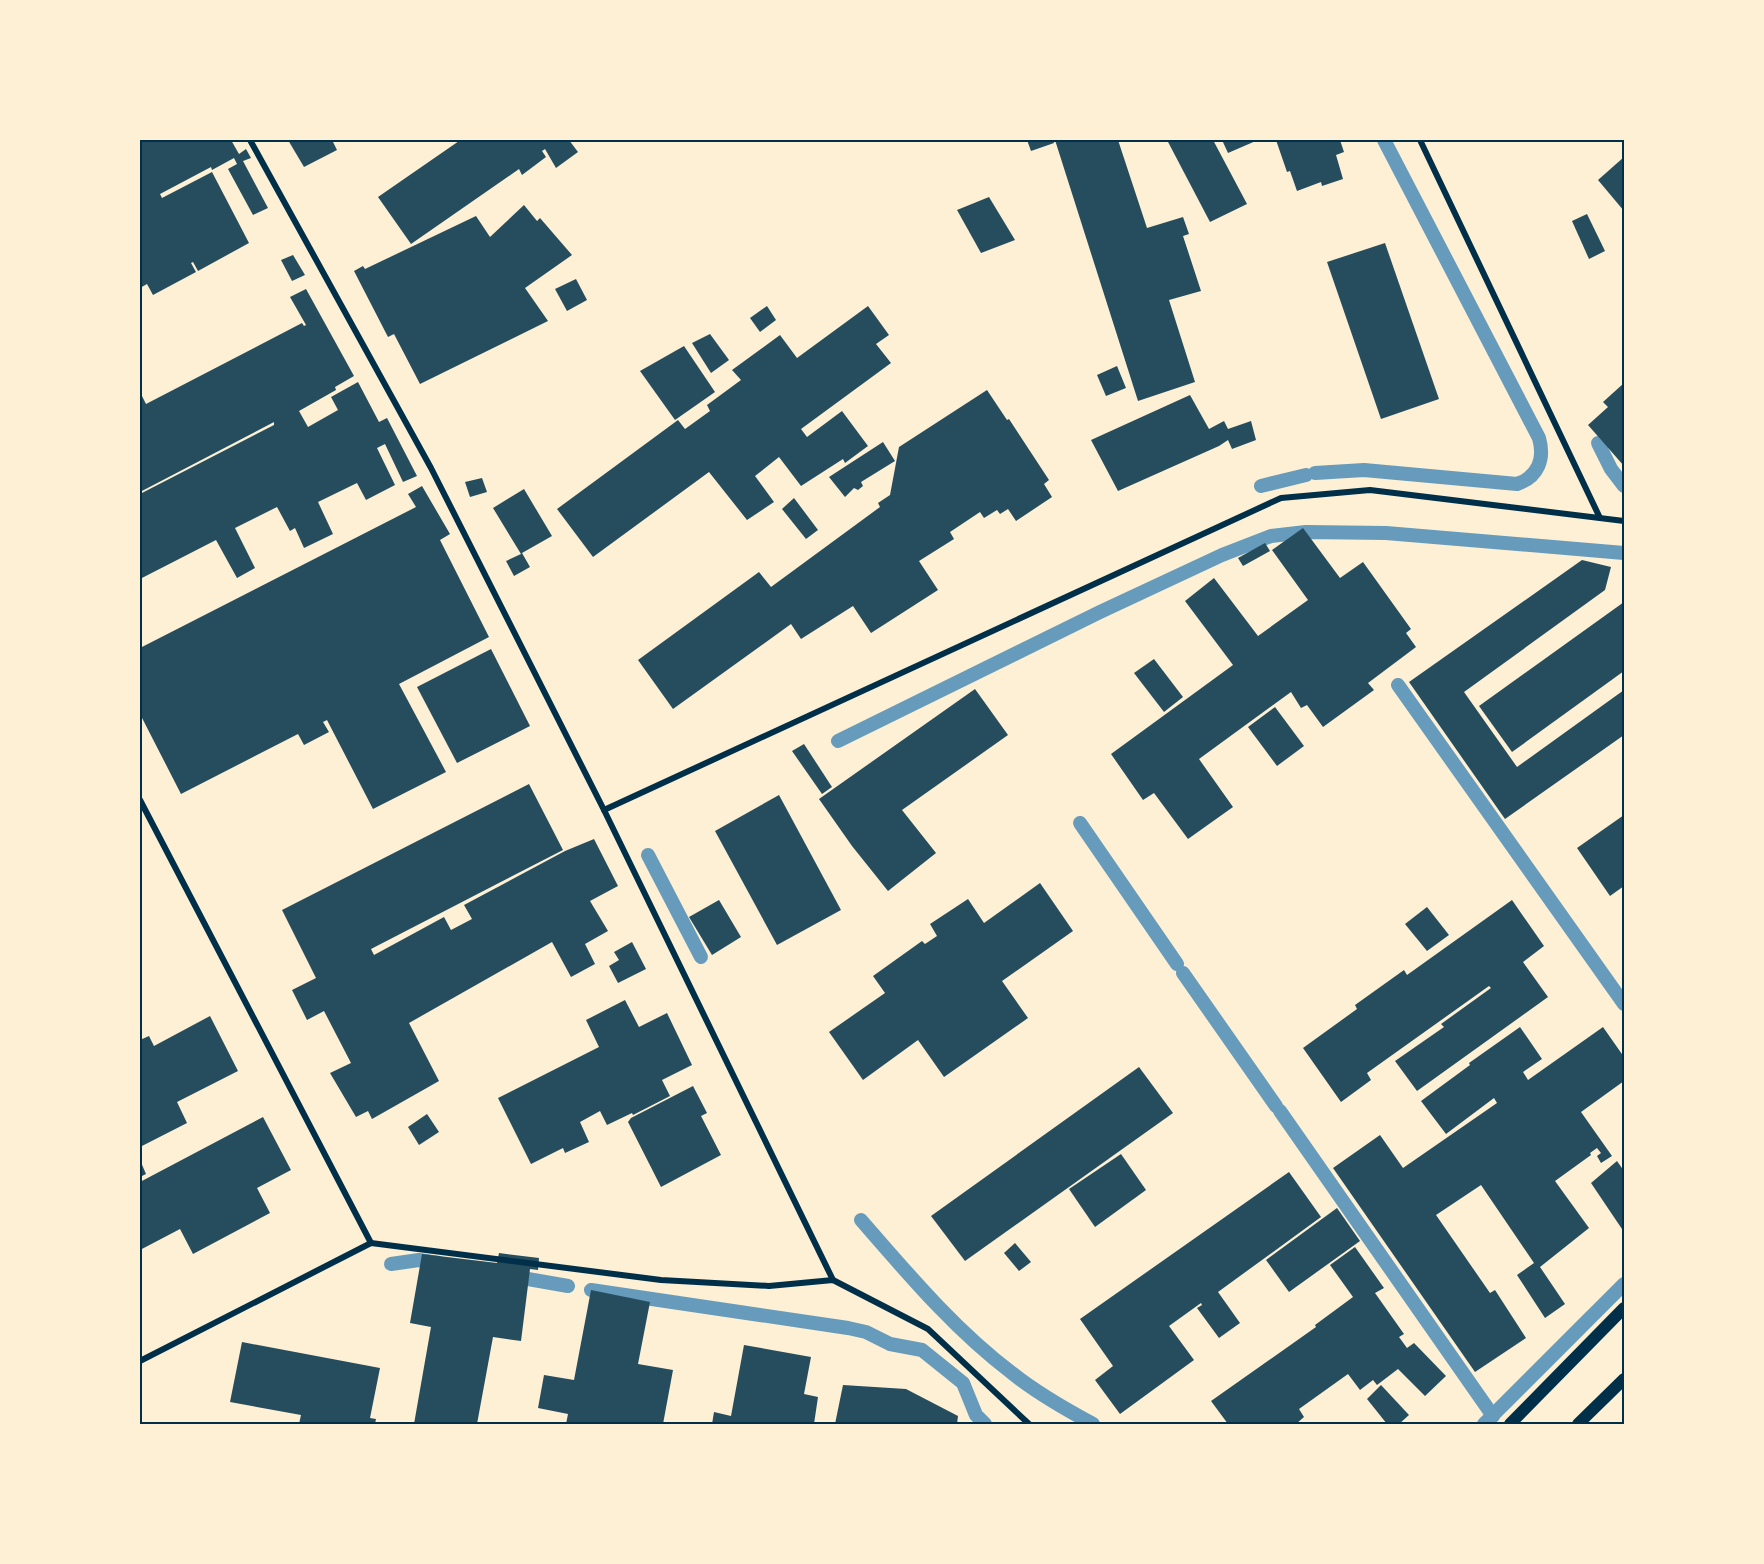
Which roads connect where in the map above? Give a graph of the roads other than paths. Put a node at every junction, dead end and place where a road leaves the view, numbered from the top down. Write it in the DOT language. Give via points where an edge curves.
graph roads {
  1 [pos="250,140"];
  2 [pos="1420,140"];
  3 [pos="1600,518"];
  4 [pos="1624,521"];
  5 [pos="140,800"];
  6 [pos="604,810"];
  7 [pos="371,1243"];
  8 [pos="833,1280"];
  9 [pos="1624,1308"];
  10 [pos="140,1361"];
  11 [pos="1624,1379"];
  12 [pos="1029,1425"];
  13 [pos="1510,1425"];
  14 [pos="1578,1425"];
  1 -- 6 [label="street" via="431,468"];
  2 -- 3 [label="street"];
  3 -- 4 [label="street"];
  3 -- 6 [label="street" via="1370,490 1281,498"];
  5 -- 7 [label="street"];
  6 -- 8 [label="street"];
  7 -- 8 [label="street" via="662,1280 769,1286"];
  7 -- 10 [label="street"];
  8 -- 12 [label="street" via="928,1329"];
  9 -- 13 [label="main road"];
  11 -- 14 [label="main road"];
}
